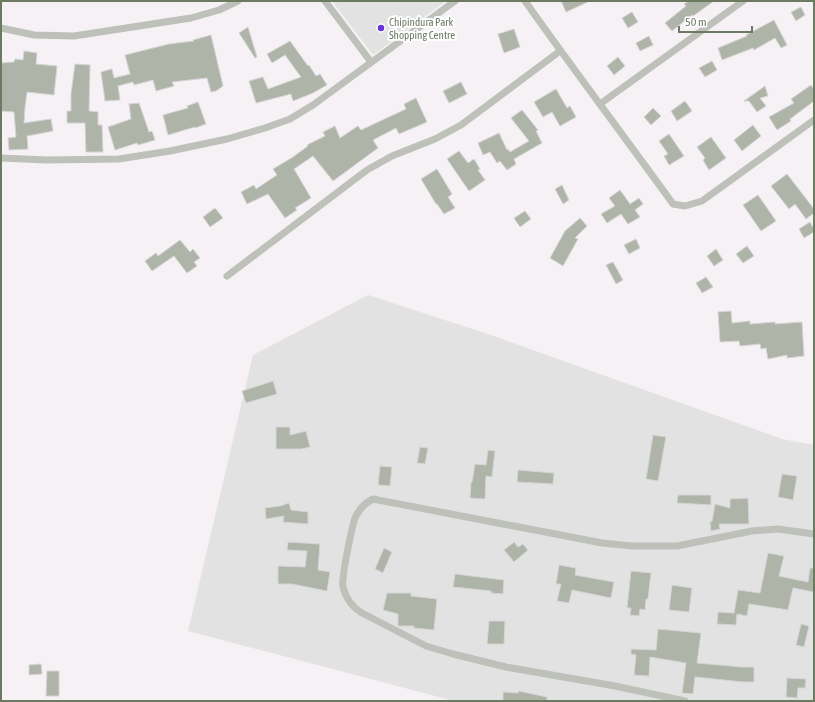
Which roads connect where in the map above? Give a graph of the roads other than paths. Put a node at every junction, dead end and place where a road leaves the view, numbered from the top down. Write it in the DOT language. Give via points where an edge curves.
graph roads {
  1 [pos="238,1"];
  2 [pos="325,1"];
  3 [pos="455,1"];
  4 [pos="525,1"];
  5 [pos="743,1"];
  6 [pos="1,28"];
  7 [pos="560,51"];
  8 [pos="372,62"];
  9 [pos="600,104"];
  10 [pos="814,120"];
  11 [pos="1,158"];
  12 [pos="227,276"];
  13 [pos="814,534"];
  14 [pos="685,701"];
  1 -- 6 [label="street" via="219,10 191,18 74,36 34,35"];
  2 -- 8 [label="street"];
  3 -- 8 [label="street"];
  4 -- 7 [label="street"];
  5 -- 9 [label="street"];
  7 -- 9 [label="street"];
  7 -- 12 [label="street" via="461,125 435,139 392,156 368,170"];
  8 -- 11 [label="street" via="290,119 227,139 119,159"];
  9 -- 10 [label="street" via="672,204 685,206 702,201"];
  13 -- 14 [label="street" via="771,529 677,546 632,546 602,543 373,499 363,504 355,517 342,586 353,608 426,646 453,654 506,667"];
}
